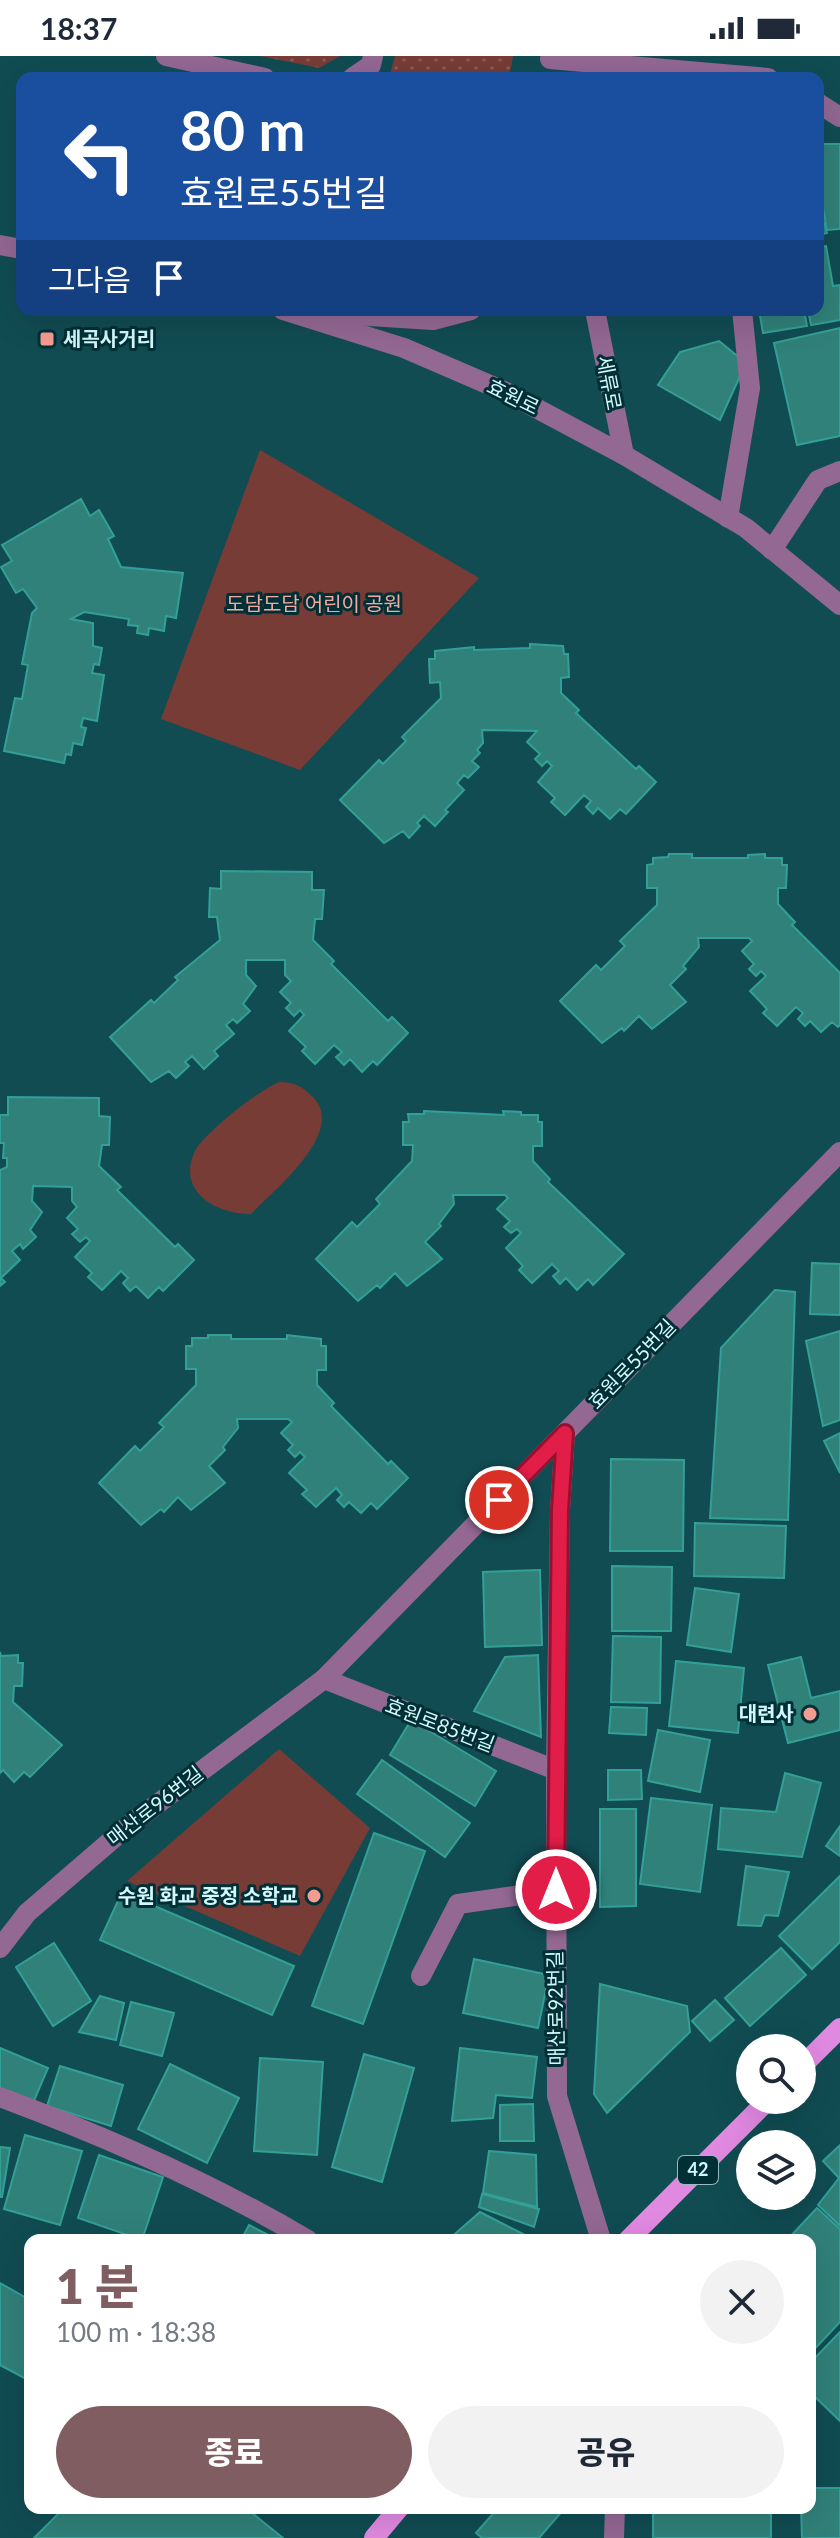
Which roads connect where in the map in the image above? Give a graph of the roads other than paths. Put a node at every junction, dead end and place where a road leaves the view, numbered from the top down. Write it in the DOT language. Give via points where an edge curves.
graph roads {
  1 [pos="166,56"];
  2 [pos="373,56"];
  3 [pos="550,64"];
  4 [pos="238,72"];
  5 [pos="361,72"];
  6 [pos="675,72"];
  7 [pos="303,316"];
  8 [pos="369,316"];
  9 [pos="456,316"];
  10 [pos="596,316"];
  11 [pos="743,316"];
  12 [pos="624,455"];
  13 [pos="840,471"];
  14 [pos="728,518"];
  15 [pos="772,550"];
  16 [pos="840,605"];
  17 [pos="840,1152"];
  18 [pos="565,1433"];
  19 [pos="324,1679"];
  20 [pos="556,1770"];
  21 [pos="556,1890"];
  22 [pos="0,1948"];
  23 [pos="421,1976"];
  24 [pos="840,2028"];
  25 [pos="816,2052"];
  26 [pos="0,2097"];
  27 [pos="754,2114"];
  28 [pos="298,2234"];
  29 [pos="599,2234"];
  30 [pos="634,2234"];
  31 [pos="394,2514"];
  32 [pos="615,2514"];
  33 [pos="374,2538"];
  34 [pos="614,2538"];
  1 -- 4 [label="street"];
  2 -- 5 [label="street"];
  3 -- 6 [label="street"];
  7 -- 12 [label="street, 효원로" via="418,354 502,390"];
  8 -- 9 [label="street"];
  10 -- 12 [label="street, 세류로"];
  11 -- 14 [label="street" via="750,388"];
  12 -- 14 [label="street, 효원로"];
  13 -- 15 [label="street" via="818,480"];
  14 -- 15 [label="street, 효원로"];
  15 -- 16 [label="street, 효원로"];
  17 -- 18 [label="street, 효원로55번길"];
  18 -- 19 [label="street, 효원로55번길"];
  18 -- 20 [label="street, 매산로92번길"];
  19 -- 20 [label="street, 효원로85번길"];
  19 -- 22 [label="street, 매산로96번길" via="128,1826 27,1913"];
  20 -- 21 [label="street, 매산로92번길"];
  21 -- 23 [label="street" via="458,1904"];
  21 -- 29 [label="street, 매산로92번길" via="557,2096"];
  24 -- 25 [label="main road"];
  26 -- 28 [label="street" via="105,2136"];
  27 -- 30 [label="main road, 42"];
  31 -- 33 [label="main road"];
  32 -- 34 [label="street"];
}
